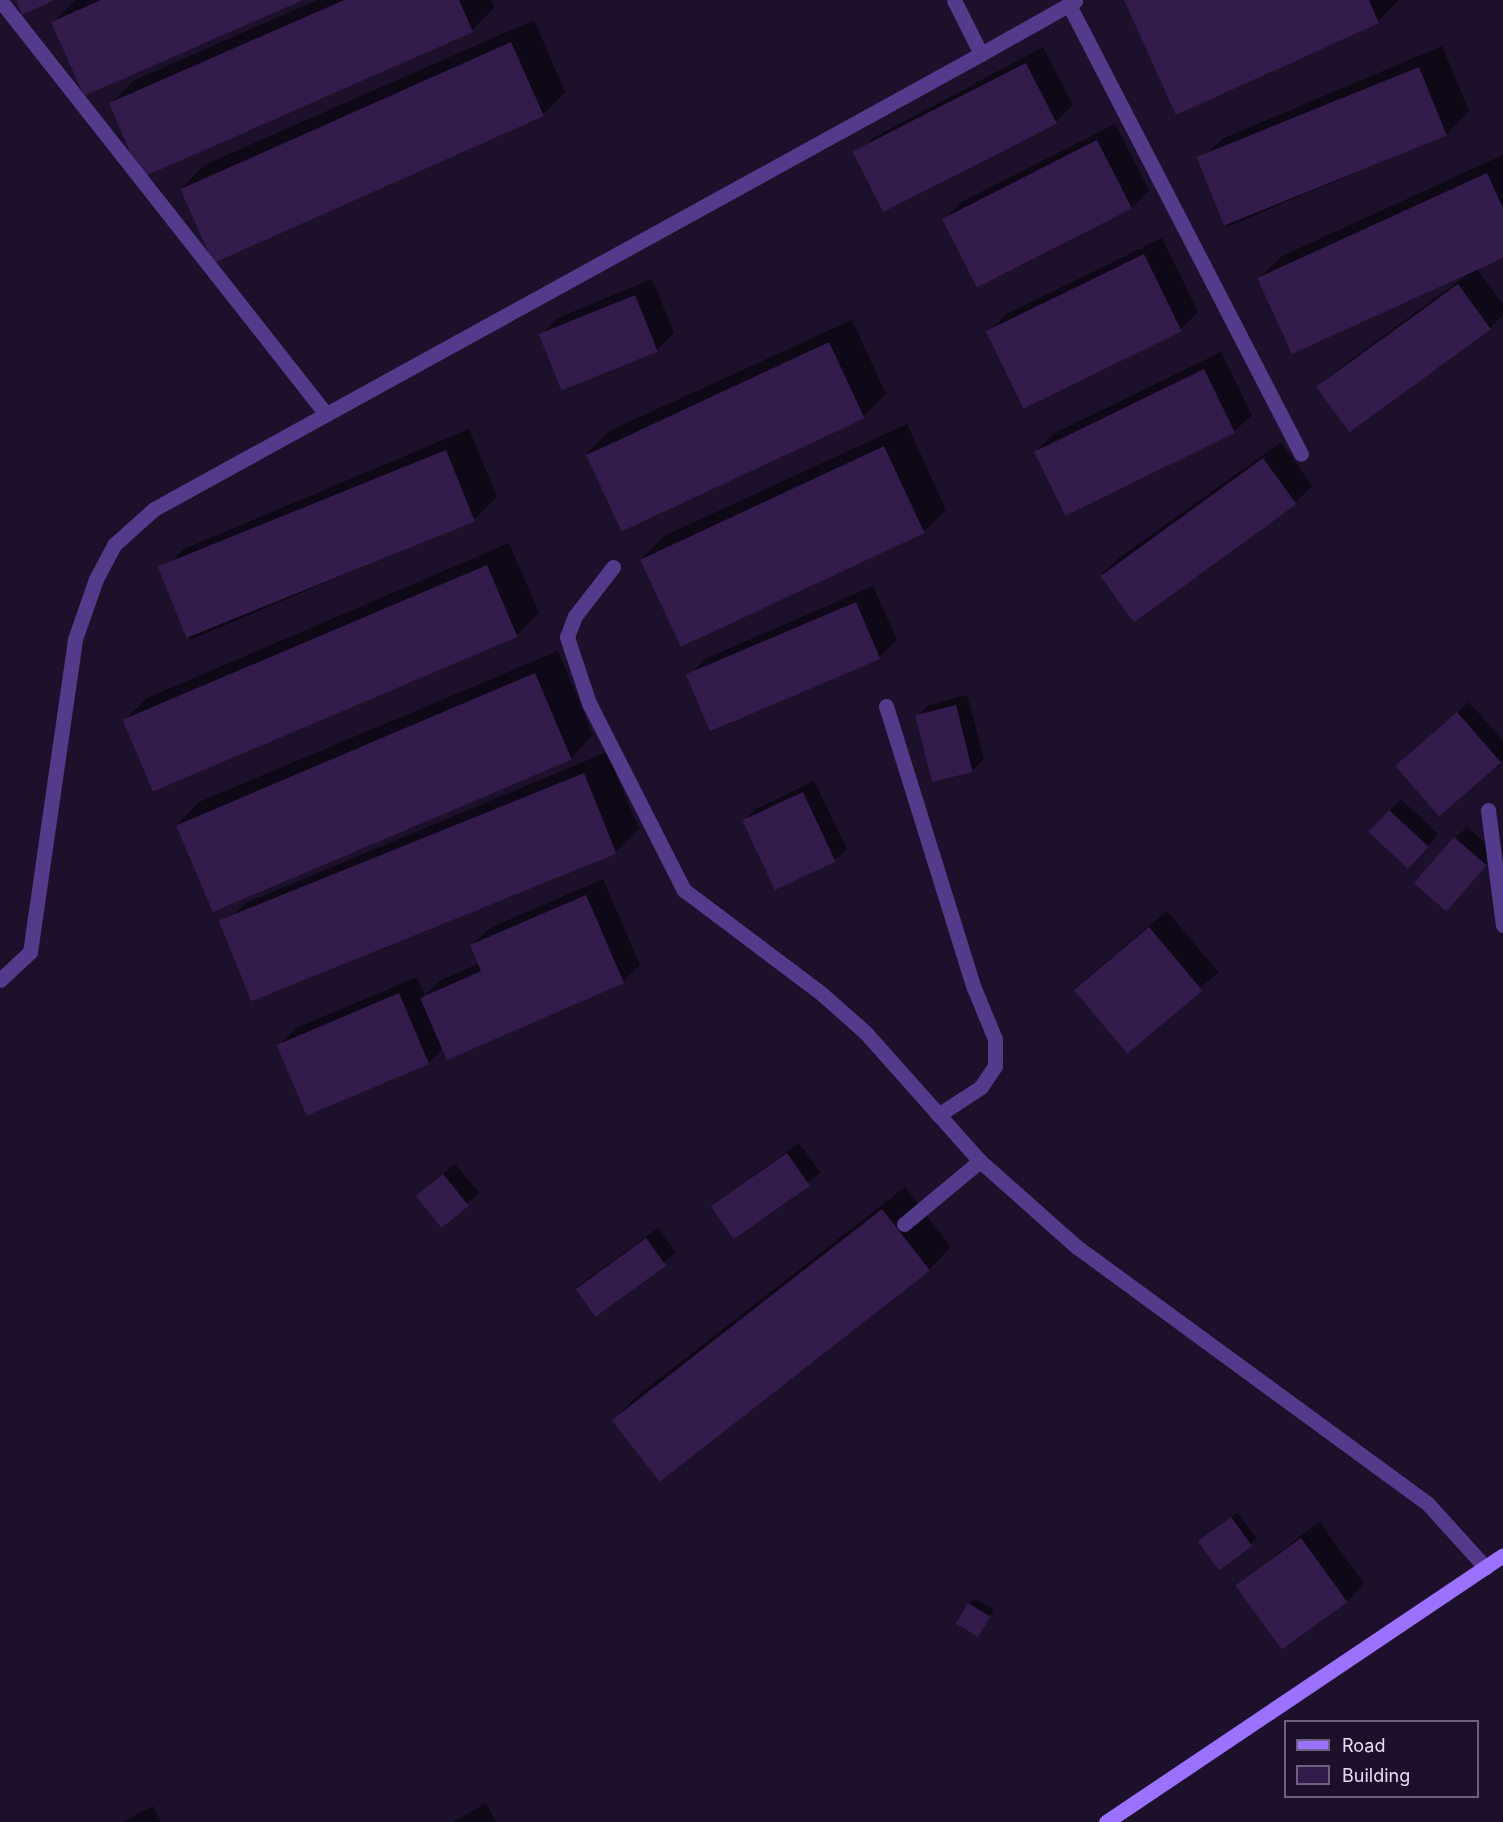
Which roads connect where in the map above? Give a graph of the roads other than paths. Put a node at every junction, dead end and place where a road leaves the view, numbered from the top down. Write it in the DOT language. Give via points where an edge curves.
graph roads {
  1 [pos="0,0"];
  2 [pos="954,0"];
  3 [pos="1073,2"];
  4 [pos="981,54"];
  5 [pos="326,414"];
  6 [pos="1301,454"];
  7 [pos="614,567"];
  8 [pos="886,706"];
  9 [pos="1488,810"];
  10 [pos="1503,924"];
  11 [pos="0,980"];
  12 [pos="938,1115"];
  13 [pos="980,1161"];
  14 [pos="904,1224"];
  15 [pos="1503,1555"];
  16 [pos="1486,1568"];
  17 [pos="1106,1822"];
  1 -- 5 [label="lane"];
  2 -- 4 [label="lane"];
  3 -- 4 [label="lane"];
  3 -- 6 [label="lane"];
  4 -- 5 [label="lane"];
  5 -- 11 [label="lane" via="154,509 115,544 96,579 75,639 30,952"];
  7 -- 12 [label="lane" via="574,616 567,637 589,703 684,890 822,994 865,1032"];
  8 -- 12 [label="lane" via="974,988 995,1039 995,1066 981,1087"];
  9 -- 10 [label="lane"];
  12 -- 13 [label="lane"];
  13 -- 14 [label="lane"];
  13 -- 16 [label="lane" via="1077,1247 1428,1504"];
  15 -- 16 [label="street"];
  16 -- 17 [label="street"];
}
